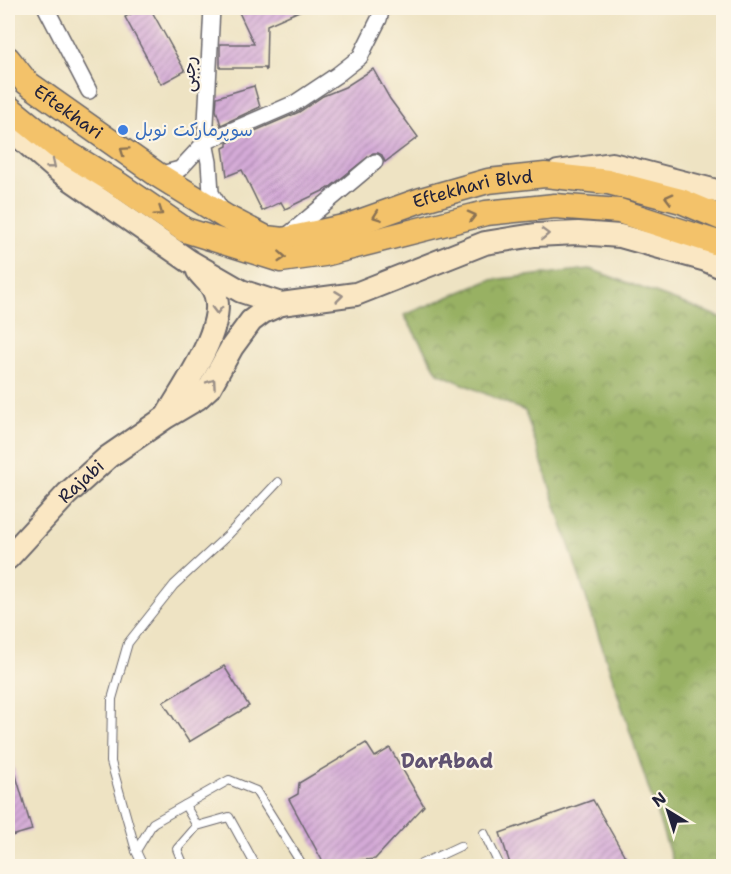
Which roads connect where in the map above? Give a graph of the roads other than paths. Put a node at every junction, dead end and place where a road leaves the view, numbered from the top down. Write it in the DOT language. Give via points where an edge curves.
graph roads {
  1 [pos="46,8"];
  2 [pos="212,8"];
  3 [pos="382,8"];
  4 [pos="8,59"];
  5 [pos="89,91"];
  6 [pos="8,107"];
  7 [pos="8,127"];
  8 [pos="205,142"];
  9 [pos="375,162"];
  10 [pos="545,174"];
  11 [pos="158,175"];
  12 [pos="723,193"];
  13 [pos="226,217"];
  14 [pos="723,219"];
  15 [pos="283,240"];
  16 [pos="723,245"];
  17 [pos="189,261"];
  18 [pos="723,268"];
  19 [pos="281,304"];
  20 [pos="166,417"];
  21 [pos="278,482"];
  22 [pos="8,558"];
  23 [pos="185,806"];
  24 [pos="197,826"];
  25 [pos="484,832"];
  26 [pos="460,846"];
  27 [pos="136,851"];
  28 [pos="143,867"];
  29 [pos="184,867"];
  30 [pos="256,867"];
  31 [pos="303,867"];
  32 [pos="417,867"];
  33 [pos="500,867"];
  1 -- 5 [label="street"];
  2 -- 8 [label="street, رجبی"];
  3 -- 8 [label="street" via="360,57 337,75 295,103"];
  11 -- 4 [label="main road, Eftekhari, one-way" via="26,82"];
  6 -- 16 [label="main road, Eftekhari, one-way" via="56,146 185,230 281,260 324,254 486,213 555,206 619,211"];
  7 -- 17 [label="main road, one-way" via="56,169"];
  8 -- 11 [label="street" via="180,169"];
  8 -- 13 [label="street, رجبی" via="211,193"];
  9 -- 15 [label="street"];
  10 -- 12 [label="main road" via="612,164"];
  14 -- 10 [label="main road, Eftekhari Blvd, one-way" via="681,201 608,182"];
  10 -- 15 [label="main road, Eftekhari Blvd, one-way" via="488,181 348,226"];
  11 -- 13 [label="main road, Eftekhari"];
  13 -- 15 [label="main road, Eftekhari Blvd" via="267,238"];
  17 -- 19 [label="main road" via="241,291"];
  17 -- 20 [label="main road, Rajabi, one-way" via="213,288 217,319 206,348"];
  19 -- 18 [label="main road, one-way" via="356,294 485,243 535,235 620,236"];
  20 -- 19 [label="main road, Rajabi, one-way" via="210,387 251,321"];
  20 -- 22 [label="main road, Rajabi" via="108,457 67,494"];
  21 -- 27 [label="lane" via="174,585 128,643 112,699 111,762"];
  23 -- 24 [label="lane"];
  23 -- 27 [label="lane" via="153,823"];
  23 -- 31 [label="lane" via="229,780 256,790"];
  24 -- 29 [label="lane" via="177,849"];
  24 -- 30 [label="lane" via="229,817"];
  25 -- 33 [label="lane"];
  26 -- 32 [label="lane"];
  27 -- 28 [label="lane"];
}
